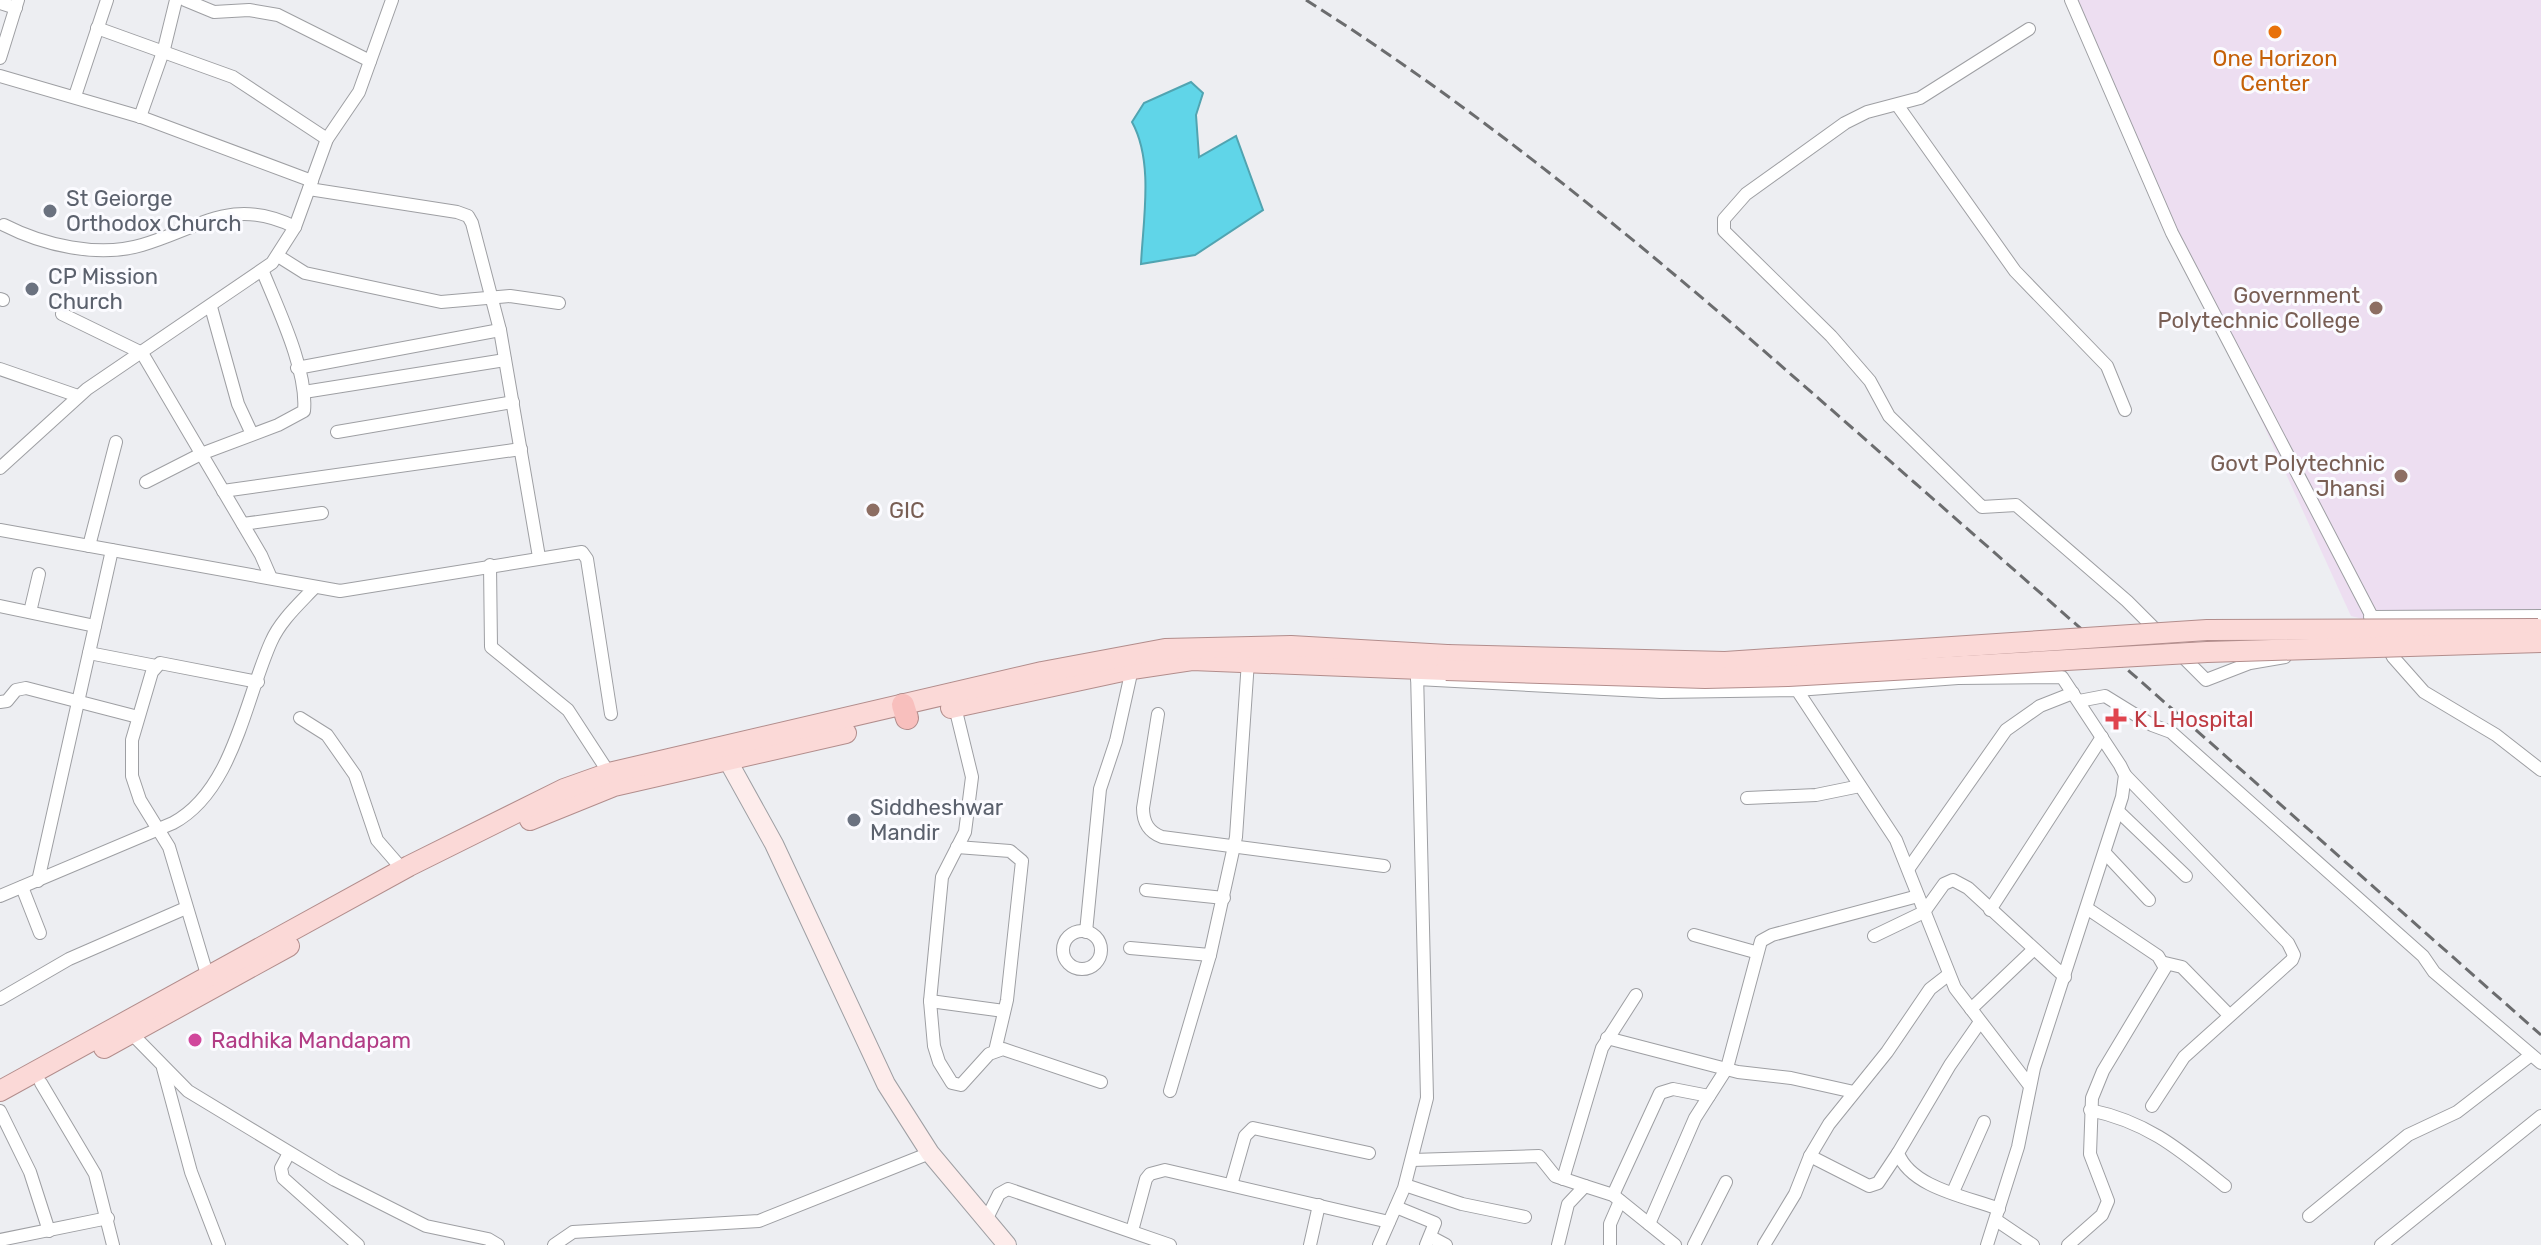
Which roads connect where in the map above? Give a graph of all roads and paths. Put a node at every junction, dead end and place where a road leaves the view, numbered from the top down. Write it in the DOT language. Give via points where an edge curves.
graph roads {
  1 [pos="107,0"];
  2 [pos="176,0"];
  3 [pos="185,0"];
  4 [pos="392,0"];
  5 [pos="2071,0"];
  6 [pos="0,3"];
  7 [pos="17,4"];
  8 [pos="97,28"];
  9 [pos="2029,29"];
  10 [pos="164,49"];
  11 [pos="0,58"];
  12 [pos="370,61"];
  13 [pos="0,76"];
  14 [pos="75,96"];
  15 [pos="1898,106"];
  16 [pos="140,117"];
  17 [pos="327,139"];
  18 [pos="310,185"];
  19 [pos="4,225"];
  20 [pos="295,227"];
  21 [pos="278,256"];
  22 [pos="263,272"];
  23 [pos="492,297"];
  24 [pos="559,303"];
  25 [pos="211,307"];
  26 [pos="62,314"];
  27 [pos="500,330"];
  28 [pos="142,353"];
  29 [pos="505,360"];
  30 [pos="297,368"];
  31 [pos="0,369"];
  32 [pos="304,392"];
  33 [pos="78,396"];
  34 [pos="513,402"];
  35 [pos="2125,410"];
  36 [pos="337,432"];
  37 [pos="252,434"];
  38 [pos="116,442"];
  39 [pos="521,449"];
  40 [pos="201,454"];
  41 [pos="0,468"];
  42 [pos="146,482"];
  43 [pos="223,491"];
  44 [pos="322,513"];
  45 [pos="243,524"];
  46 [pos="0,530"];
  47 [pos="89,546"];
  48 [pos="112,550"];
  49 [pos="539,557"];
  50 [pos="490,565"];
  51 [pos="39,574"];
  52 [pos="271,578"];
  53 [pos="314,588"];
  54 [pos="0,606"];
  55 [pos="30,612"];
  56 [pos="2370,617"];
  57 [pos="2540,620"];
  58 [pos="95,626"];
  59 [pos="2541,642"];
  60 [pos="2390,652"];
  61 [pos="89,653"];
  62 [pos="1248,661"];
  63 [pos="1447,662"];
  64 [pos="156,666"];
  65 [pos="1417,667"];
  66 [pos="1132,669"];
  67 [pos="258,682"];
  68 [pos="1797,690"];
  69 [pos="2076,697"];
  70 [pos="78,701"];
  71 [pos="0,702"];
  72 [pos="955,707"];
  73 [pos="905,712"];
  74 [pos="611,714"];
  75 [pos="1158,714"];
  76 [pos="138,717"];
  77 [pos="300,718"];
  78 [pos="2102,737"];
  79 [pos="728,761"];
  80 [pos="2541,770"];
  81 [pos="609,773"];
  82 [pos="2125,775"];
  83 [pos="1860,786"];
  84 [pos="1747,798"];
  85 [pos="2118,811"];
  86 [pos="161,829"];
  87 [pos="957,847"];
  88 [pos="1234,847"];
  89 [pos="2105,853"];
  90 [pos="1384,866"];
  91 [pos="1909,868"];
  92 [pos="403,870"];
  93 [pos="2186,876"];
  94 [pos="38,881"];
  95 [pos="22,887"];
  96 [pos="1146,890"];
  97 [pos="0,896"];
  98 [pos="1918,896"];
  99 [pos="1224,898"];
  100 [pos="2149,900"];
  101 [pos="186,908"];
  102 [pos="2088,909"];
  103 [pos="1990,910"];
  104 [pos="1924,912"];
  105 [pos="1086,932"];
  106 [pos="40,933"];
  107 [pos="1694,935"];
  108 [pos="1874,936"];
  109 [pos="1130,948"];
  110 [pos="2033,950"];
  111 [pos="1755,952"];
  112 [pos="1210,955"];
  113 [pos="2165,963"];
  114 [pos="1948,975"];
  115 [pos="2065,977"];
  116 [pos="209,982"];
  117 [pos="1636,995"];
  118 [pos="0,999"];
  119 [pos="930,1001"];
  120 [pos="1971,1009"];
  121 [pos="1004,1011"];
  122 [pos="2229,1015"];
  123 [pos="1980,1022"];
  124 [pos="132,1034"];
  125 [pos="1607,1038"];
  126 [pos="995,1051"];
  127 [pos="2536,1059"];
  128 [pos="163,1068"];
  129 [pos="1727,1068"];
  130 [pos="1101,1082"];
  131 [pos="41,1083"];
  132 [pos="2030,1086"];
  133 [pos="0,1091"];
  134 [pos="1170,1091"];
  135 [pos="1854,1092"];
  136 [pos="1709,1096"];
  137 [pos="2152,1106"];
  138 [pos="0,1109"];
  139 [pos="2090,1110"];
  140 [pos="2541,1116"];
  141 [pos="1984,1122"];
  142 [pos="289,1153"];
  143 [pos="930,1153"];
  144 [pos="1369,1153"];
  145 [pos="1898,1153"];
  146 [pos="1810,1156"];
  147 [pos="1412,1160"];
  148 [pos="1563,1179"];
  149 [pos="1726,1182"];
  150 [pos="1231,1185"];
  151 [pos="1405,1185"];
  152 [pos="1585,1186"];
  153 [pos="2225,1186"];
  154 [pos="1953,1192"];
  155 [pos="1617,1198"];
  156 [pos="1319,1205"];
  157 [pos="1396,1207"];
  158 [pos="1998,1215"];
  159 [pos="2309,1216"];
  160 [pos="1525,1217"];
  161 [pos="108,1218"];
  162 [pos="986,1220"];
  163 [pos="1389,1222"];
  164 [pos="1649,1224"];
  165 [pos="49,1231"];
  166 [pos="1132,1231"];
  167 [pos="0,1240"];
  168 [pos="33,1240"];
  169 [pos="1428,1241"];
  170 [pos="2073,1241"];
  171 [pos="1153,1242"];
  172 [pos="1000,1243"];
  173 [pos="113,1245"];
  174 [pos="219,1245"];
  175 [pos="358,1245"];
  176 [pos="498,1245"];
  177 [pos="554,1245"];
  178 [pos="1170,1245"];
  179 [pos="1310,1245"];
  180 [pos="1379,1245"];
  181 [pos="1446,1245"];
  182 [pos="1558,1245"];
  183 [pos="1610,1245"];
  184 [pos="1675,1245"];
  185 [pos="1694,1245"];
  186 [pos="1764,1245"];
  187 [pos="1987,1245"];
  188 [pos="2033,1245"];
  189 [pos="2090,1245"];
  190 [pos="2381,1245"];
  1 -- 8 [label="street"];
  2 -- 10 [label="street"];
  3 -- 12 [label="street" via="214,12 278,15"];
  4 -- 12 [label="street"];
  5 -- 56 [label="street" via="2162,212"];
  6 -- 7 [label="street"];
  7 -- 11 [label="street"];
  8 -- 10 [label="street"];
  8 -- 14 [label="street"];
  9 -- 15 [label="street" via="1933,91"];
  10 -- 16 [label="street"];
  10 -- 17 [label="street" via="240,81"];
  12 -- 17 [label="street" via="359,92"];
  13 -- 14 [label="street"];
  14 -- 16 [label="street"];
  15 -- 35 [label="street" via="2015,271 2107,366"];
  15 -- 60 [label="street" via="1845,123 1746,194 1723,223 1728,236 1774,277 1870,381 1889,416 1976,503 1986,508 2012,503 2028,515 2127,601 2206,680 2250,663 2288,657"];
  16 -- 18 [label="street"];
  17 -- 18 [label="street"];
  18 -- 20 [label="street"];
  18 -- 23 [label="street" via="468,216"];
  19 -- 20 [label="street" via="41,240 111,250 140,246 210,218 241,213 275,217"];
  20 -- 21 [label="street"];
  21 -- 22 [label="street"];
  21 -- 23 [label="street" via="305,273 441,302"];
  22 -- 25 [label="street"];
  22 -- 30 [label="street"];
  23 -- 24 [label="street"];
  23 -- 27 [label="street"];
  25 -- 28 [label="street"];
  25 -- 37 [label="street"];
  26 -- 28 [label="street"];
  27 -- 29 [label="street"];
  27 -- 30 [label="street"];
  28 -- 33 [label="street"];
  28 -- 40 [label="street"];
  29 -- 32 [label="street"];
  29 -- 34 [label="street"];
  30 -- 32 [label="street"];
  31 -- 33 [label="street"];
  32 -- 37 [label="street" via="304,411 298,416"];
  33 -- 41 [label="street"];
  34 -- 36 [label="street"];
  34 -- 39 [label="street"];
  37 -- 40 [label="street"];
  38 -- 47 [label="street"];
  39 -- 43 [label="street"];
  39 -- 49 [label="street"];
  40 -- 42 [label="street"];
  40 -- 43 [label="street"];
  43 -- 45 [label="street"];
  44 -- 45 [label="street"];
  45 -- 52 [label="street"];
  46 -- 47 [label="street"];
  47 -- 48 [label="street"];
  48 -- 52 [label="street"];
  48 -- 58 [label="street"];
  49 -- 50 [label="street"];
  49 -- 74 [label="street" via="582,552 587,559"];
  50 -- 53 [label="street" via="348,591"];
  50 -- 81 [label="street" via="491,647 568,710"];
  51 -- 55 [label="street"];
  52 -- 53 [label="street"];
  53 -- 67 [label="street" via="272,640"];
  54 -- 55 [label="street"];
  55 -- 58 [label="street"];
  56 -- 57 [label="street"];
  56 -- 60 [label="street"];
  57 -- 59 [label="street"];
  57 -- 63 [label="main road, bridge" via="2207,630 1725,662"];
  58 -- 61 [label="street"];
  59 -- 63 [label="main road, bridge" via="2222,651 1705,678"];
  60 -- 80 [label="street" via="2424,692 2496,735"];
  61 -- 64 [label="street"];
  61 -- 70 [label="street"];
  62 -- 65 [label="main road"];
  62 -- 66 [label="main road" via="1192,660"];
  62 -- 88 [label="street"];
  63 -- 65 [label="main road"];
  64 -- 67 [label="street" via="165,663"];
  64 -- 76 [label="street"];
  65 -- 68 [label="street" via="1600,690"];
  65 -- 73 [label="main road" via="1234,646 1165,649 1042,672"];
  65 -- 147 [label="street" via="1427,1098"];
  66 -- 72 [label="main road"];
  66 -- 105 [label="street" via="1100,789"];
  67 -- 86 [label="street" via="206,799"];
  68 -- 69 [label="street" via="1958,678 2062,677"];
  68 -- 83 [label="street"];
  69 -- 78 [label="street"];
  69 -- 91 [label="street" via="2040,706 2006,730"];
  69 -- 127 [label="street" via="2105,696 2171,732"];
  70 -- 71 [label="street" via="19,688"];
  70 -- 76 [label="street"];
  70 -- 94 [label="street"];
  72 -- 73 [label="main road"];
  72 -- 87 [label="street" via="972,777 965,832"];
  73 -- 79 [label="main road"];
  73 -- 81 [label="main road"];
  75 -- 88 [label="street" via="1143,808 1147,827 1162,837"];
  76 -- 86 [label="street" via="130,751 132,776 140,800"];
  77 -- 92 [label="street" via="327,735 355,775 377,840"];
  78 -- 82 [label="street"];
  78 -- 103 [label="street"];
  79 -- 116 [label="main road" via="614,786 527,821"];
  79 -- 143 [label="street" via="786,870 882,1075"];
  81 -- 92 [label="main road" via="526,807"];
  82 -- 85 [label="street"];
  82 -- 122 [label="street" via="2292,949 2292,960"];
  83 -- 84 [label="street" via="1816,795"];
  83 -- 91 [label="street" via="1887,823"];
  85 -- 89 [label="street"];
  85 -- 93 [label="street"];
  86 -- 94 [label="street"];
  86 -- 101 [label="street"];
  87 -- 119 [label="street" via="942,877"];
  87 -- 121 [label="street" via="1010,851 1022,861"];
  88 -- 90 [label="street"];
  88 -- 99 [label="street"];
  89 -- 100 [label="street"];
  89 -- 102 [label="street"];
  91 -- 98 [label="street"];
  92 -- 116 [label="main road"];
  94 -- 95 [label="street"];
  95 -- 97 [label="street"];
  95 -- 106 [label="street"];
  96 -- 99 [label="street"];
  98 -- 104 [label="street"];
  98 -- 111 [label="street" via="1772,935"];
  99 -- 112 [label="street"];
  101 -- 116 [label="street"];
  101 -- 118 [label="street" via="69,959"];
  102 -- 113 [label="street"];
  102 -- 115 [label="street"];
  103 -- 104 [label="street" via="1953,880"];
  103 -- 110 [label="street"];
  104 -- 108 [label="street"];
  104 -- 114 [label="street"];
  107 -- 111 [label="street"];
  109 -- 112 [label="street"];
  110 -- 115 [label="street"];
  110 -- 120 [label="street"];
  111 -- 129 [label="street"];
  112 -- 134 [label="street"];
  113 -- 122 [label="street" via="2182,967"];
  113 -- 139 [label="street" via="2165,972 2103,1071"];
  114 -- 120 [label="street"];
  114 -- 135 [label="street" via="1930,989"];
  115 -- 132 [label="street"];
  116 -- 124 [label="main road"];
  116 -- 133 [label="main road"];
  117 -- 125 [label="street"];
  119 -- 121 [label="street"];
  119 -- 126 [label="street" via="934,1046 952,1083 967,1082"];
  120 -- 123 [label="street"];
  121 -- 126 [label="street"];
  122 -- 137 [label="street" via="2184,1057"];
  123 -- 132 [label="street"];
  123 -- 145 [label="street"];
  124 -- 128 [label="street"];
  124 -- 131 [label="main road"];
  125 -- 129 [label="street"];
  125 -- 148 [label="street"];
  126 -- 130 [label="street" via="1011,1051"];
  127 -- 159 [label="street" via="2457,1112 2408,1135"];
  128 -- 142 [label="street" via="228,1119"];
  128 -- 174 [label="street" via="191,1172"];
  129 -- 135 [label="street"];
  129 -- 136 [label="street"];
  131 -- 138 [label="main road"];
  131 -- 161 [label="street" via="95,1174"];
  132 -- 158 [label="street"];
  135 -- 146 [label="street"];
  136 -- 155 [label="street" via="1673,1089 1660,1093"];
  136 -- 164 [label="street"];
  138 -- 165 [label="street" via="30,1172"];
  139 -- 153 [label="street" via="2161,1136"];
  139 -- 170 [label="street" via="2090,1154 2108,1201 2102,1215"];
  140 -- 190 [label="street"];
  141 -- 154 [label="street"];
  142 -- 175 [label="street" via="281,1168 283,1178"];
  142 -- 176 [label="street" via="413,1221"];
  143 -- 162 [label="street"];
  143 -- 177 [label="street" via="759,1221 573,1232"];
  144 -- 150 [label="street" via="1253,1128 1245,1136"];
  145 -- 146 [label="street" via="1878,1183 1869,1186"];
  145 -- 154 [label="street" via="1926,1182"];
  146 -- 186 [label="street" via="1795,1194"];
  147 -- 148 [label="street" via="1539,1156"];
  147 -- 151 [label="street"];
  148 -- 152 [label="street"];
  149 -- 185 [label="street"];
  150 -- 156 [label="street"];
  150 -- 166 [label="street" via="1156,1171 1146,1179"];
  151 -- 157 [label="street"];
  151 -- 160 [label="street"];
  152 -- 155 [label="street"];
  152 -- 182 [label="street" via="1568,1204"];
  154 -- 158 [label="street"];
  155 -- 164 [label="street"];
  155 -- 183 [label="street"];
  156 -- 163 [label="street"];
  156 -- 179 [label="street"];
  157 -- 163 [label="street"];
  157 -- 169 [label="street" via="1435,1223"];
  158 -- 187 [label="street"];
  158 -- 188 [label="street"];
  161 -- 165 [label="street"];
  161 -- 173 [label="street"];
  162 -- 166 [label="street" via="999,1194 1008,1189"];
  162 -- 172 [label="street"];
  163 -- 180 [label="street"];
  164 -- 184 [label="street"];
  165 -- 168 [label="street"];
  166 -- 171 [label="street"];
  167 -- 168 [label="street"];
  169 -- 181 [label="street"];
  170 -- 189 [label="street"];
  171 -- 178 [label="street"];
}
